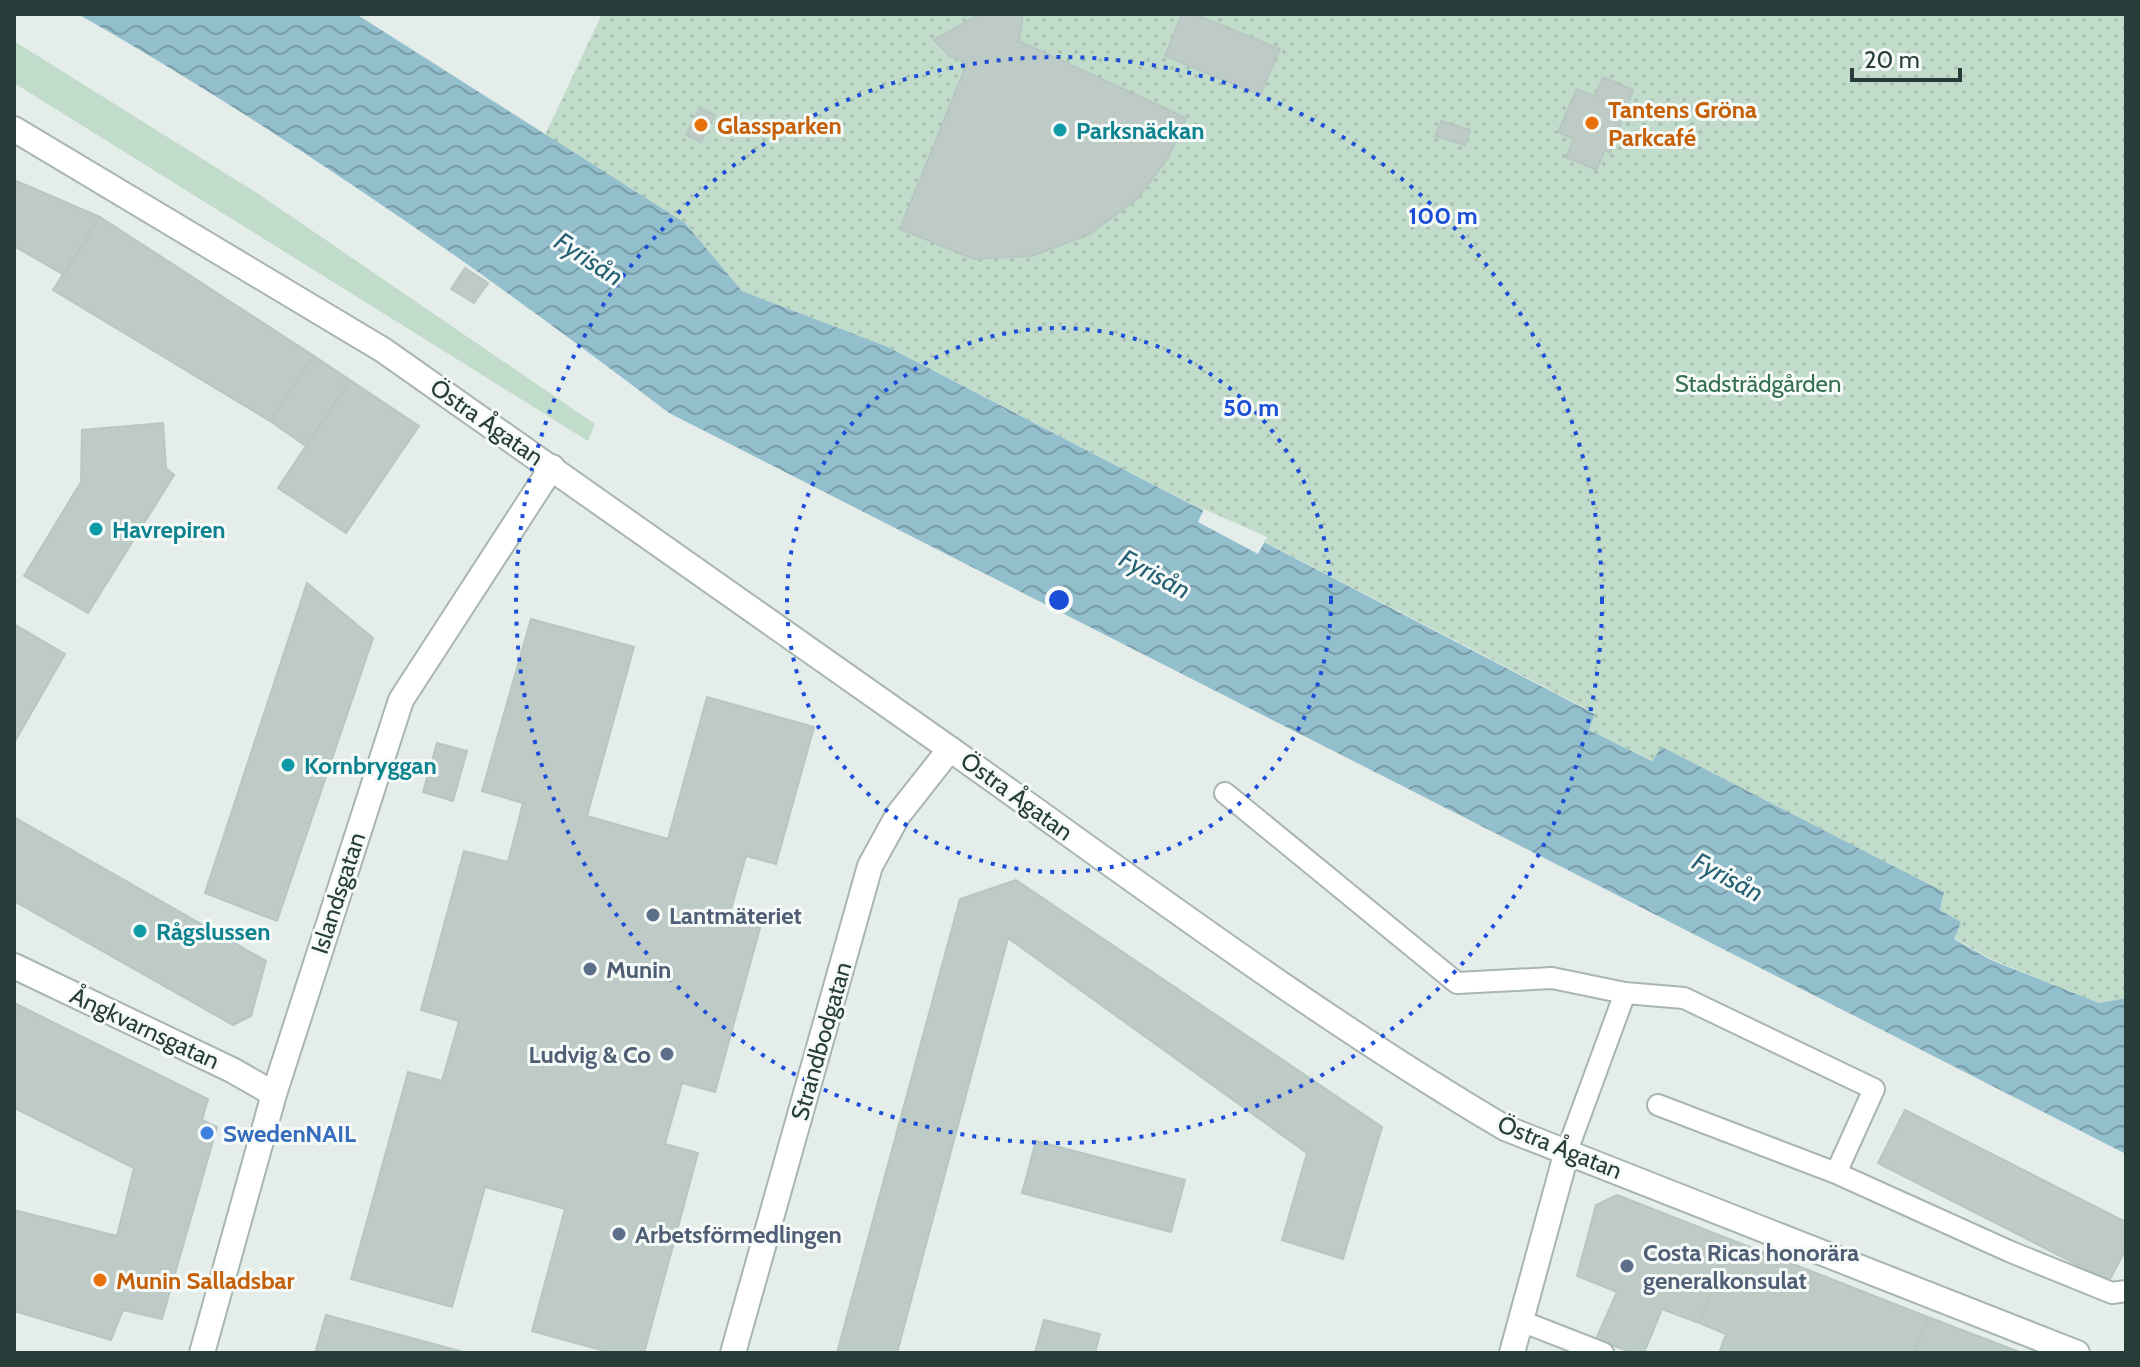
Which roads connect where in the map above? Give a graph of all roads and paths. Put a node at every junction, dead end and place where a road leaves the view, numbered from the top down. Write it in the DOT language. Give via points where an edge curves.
graph roads {
  1 [pos="14,129"];
  2 [pos="552,467"];
  3 [pos="950,749"];
  4 [pos="1225,793"];
  5 [pos="14,966"];
  6 [pos="1625,993"];
  7 [pos="274,1094"];
  8 [pos="1658,1105"];
  9 [pos="1567,1151"];
  10 [pos="1836,1173"];
  11 [pos="2126,1291"];
  12 [pos="1521,1321"];
  13 [pos="202,1353"];
  14 [pos="733,1353"];
  15 [pos="1512,1353"];
  16 [pos="1603,1353"];
  17 [pos="2077,1353"];
  1 -- 2 [label="street, Östra Ågatan" via="383,350"];
  2 -- 3 [label="street, Östra Ågatan"];
  2 -- 7 [label="street, Islandsgatan" via="401,700"];
  3 -- 9 [label="street, Östra Ågatan" via="1446,1093 1505,1128"];
  3 -- 14 [label="street, Strandbodgatan" via="898,815 870,866"];
  4 -- 6 [label="lane" via="1457,983 1552,978"];
  5 -- 7 [label="street, Ångkvarnsgatan"];
  6 -- 9 [label="lane"];
  6 -- 10 [label="lane" via="1684,998 1874,1089"];
  7 -- 13 [label="street, Islandsgatan"];
  8 -- 10 [label="lane"];
  9 -- 12 [label="street"];
  9 -- 17 [label="street, Östra Ågatan"];
  10 -- 11 [label="lane" via="2011,1252 2112,1293"];
  12 -- 15 [label="street"];
  12 -- 16 [label="lane"];
}
